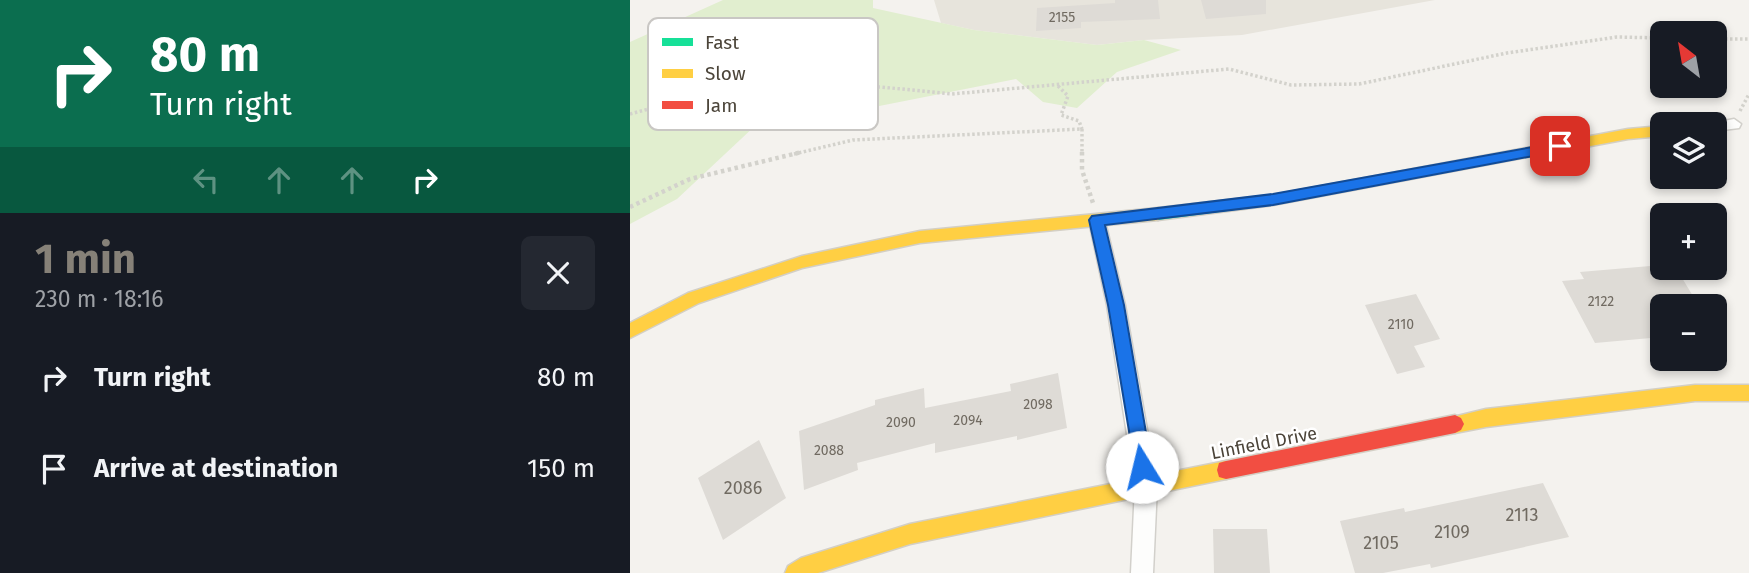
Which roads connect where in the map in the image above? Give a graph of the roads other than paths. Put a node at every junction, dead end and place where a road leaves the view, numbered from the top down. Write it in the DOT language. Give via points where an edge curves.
graph roads {
  1 [pos="1734,124"];
  2 [pos="1727,125"];
  3 [pos="1650,132"];
  4 [pos="1097,220"];
  5 [pos="630,331"];
  6 [pos="1749,393"];
  7 [pos="1146,486"];
  8 [pos="795,573"];
  9 [pos="1143,573"];
  1 -- 2 [label="street"];
  3 -- 4 [label="street" via="1273,200"];
  4 -- 5 [label="street" via="920,237 802,262 694,298"];
  4 -- 7 [label="street"];
  6 -- 7 [label="street, Linfield Drive" via="1696,394 1486,418"];
  7 -- 8 [label="street, Linfield Drive" via="910,534"];
  7 -- 9 [label="street"];
}
